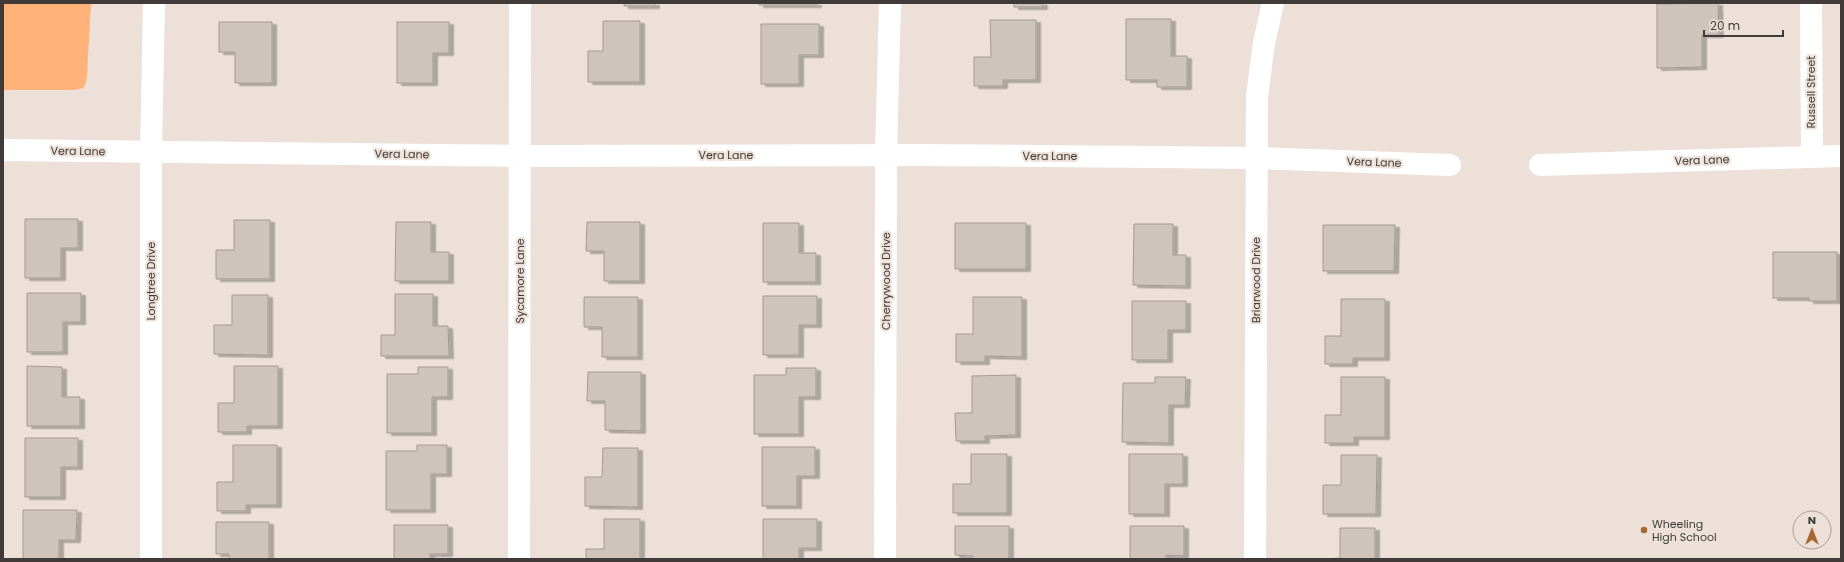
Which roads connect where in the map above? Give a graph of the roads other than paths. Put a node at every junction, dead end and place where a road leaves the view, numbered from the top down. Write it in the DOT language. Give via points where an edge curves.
graph roads {
  1 [pos="154,3"];
  2 [pos="520,3"];
  3 [pos="890,3"];
  4 [pos="1273,3"];
  5 [pos="1811,3"];
  6 [pos="3,150"];
  7 [pos="151,152"];
  8 [pos="886,155"];
  9 [pos="521,156"];
  10 [pos="1812,156"];
  11 [pos="1841,156"];
  12 [pos="1257,158"];
  13 [pos="1450,165"];
  14 [pos="1540,165"];
  15 [pos="151,559"];
  16 [pos="519,559"];
  17 [pos="885,559"];
  18 [pos="1255,559"];
  1 -- 7 [label="street, Longtree Drive"];
  2 -- 9 [label="street, Sycamore Lane"];
  3 -- 8 [label="street, Cherrywood Drive"];
  4 -- 12 [label="street, Briarwood Drive" via="1264,43 1257,96"];
  5 -- 10 [label="street, Russell Street"];
  6 -- 7 [label="street, Vera Lane"];
  7 -- 9 [label="street, Vera Lane"];
  7 -- 15 [label="street, Longtree Drive"];
  8 -- 9 [label="street, Vera Lane"];
  8 -- 12 [label="street, Vera Lane"];
  8 -- 17 [label="street, Cherrywood Drive"];
  9 -- 16 [label="street, Sycamore Lane"];
  10 -- 11 [label="street, Vera Lane"];
  10 -- 14 [label="street, Vera Lane"];
  12 -- 13 [label="street, Vera Lane"];
  12 -- 18 [label="street, Briarwood Drive"];
}
